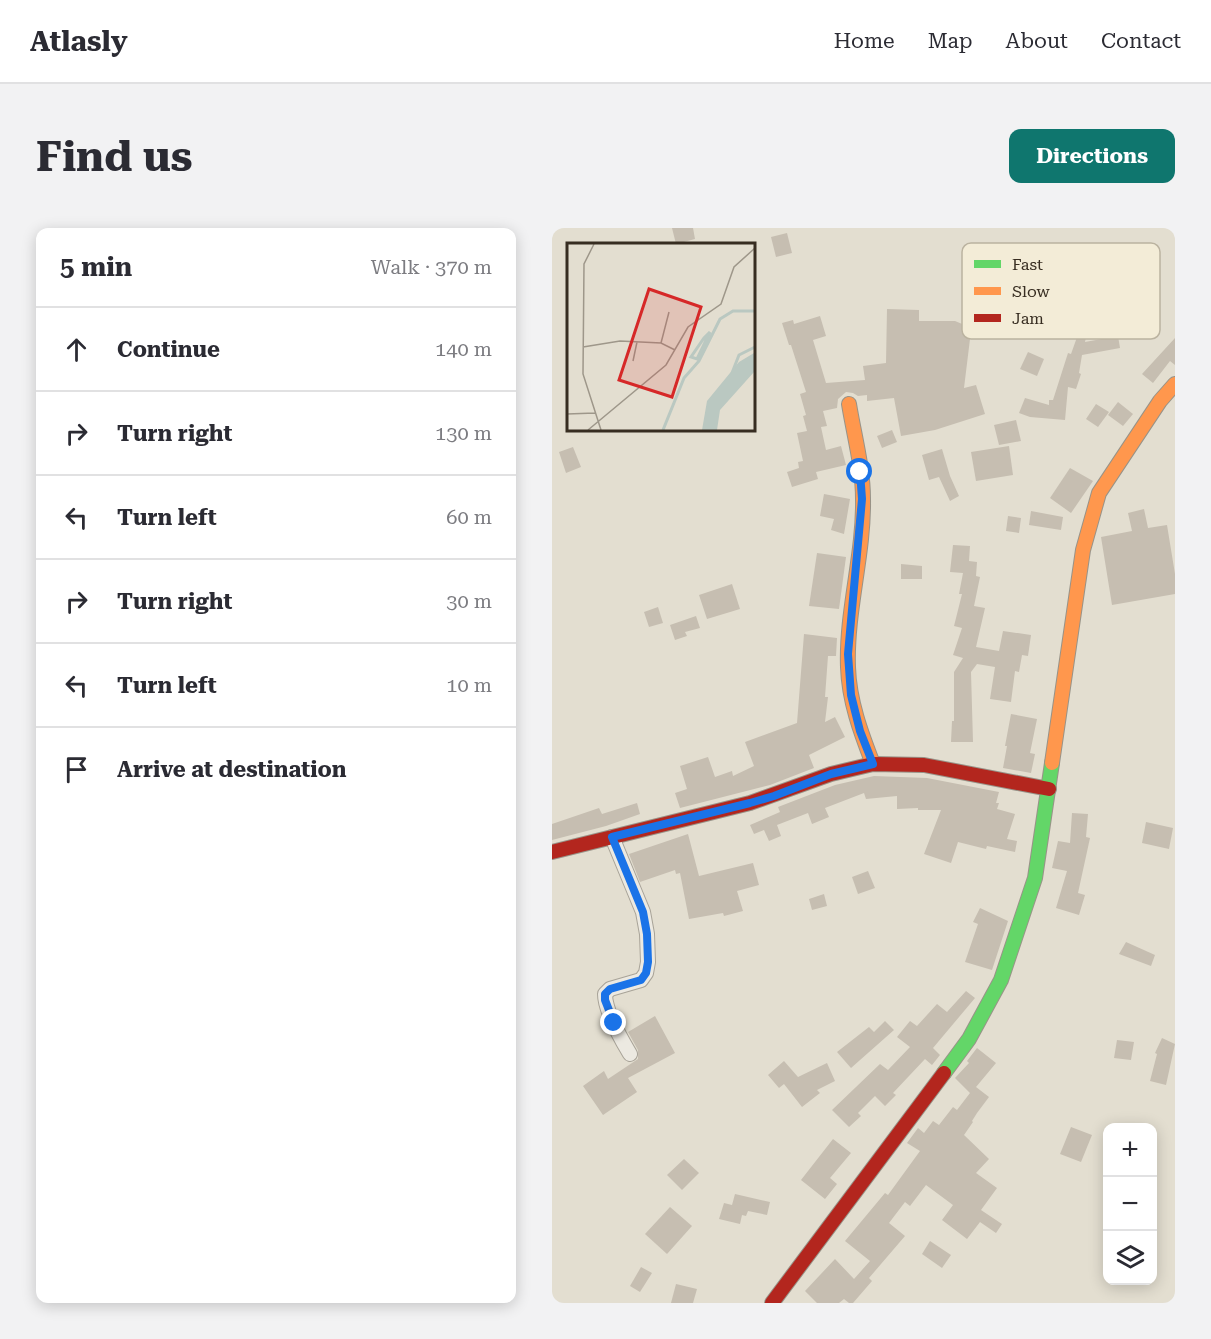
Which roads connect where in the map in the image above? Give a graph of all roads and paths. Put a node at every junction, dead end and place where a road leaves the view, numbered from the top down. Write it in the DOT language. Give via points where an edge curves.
graph roads {
  1 [pos="1175,384"];
  2 [pos="849,404"];
  3 [pos="873,764"];
  4 [pos="1049,789"];
  5 [pos="612,837"];
  6 [pos="552,852"];
  7 [pos="630,1054"];
  8 [pos="772,1303"];
  1 -- 4 [label="street" via="1099,494 1083,550"];
  2 -- 3 [label="street" via="862,499 848,654 851,695"];
  3 -- 4 [label="street" via="924,765"];
  3 -- 5 [label="street" via="831,774 750,803"];
  4 -- 8 [label="street" via="1035,878 1001,980 969,1039"];
  5 -- 6 [label="street"];
  5 -- 7 [label="street" via="643,912 647,934 646,973 641,980 605,994"];
}
